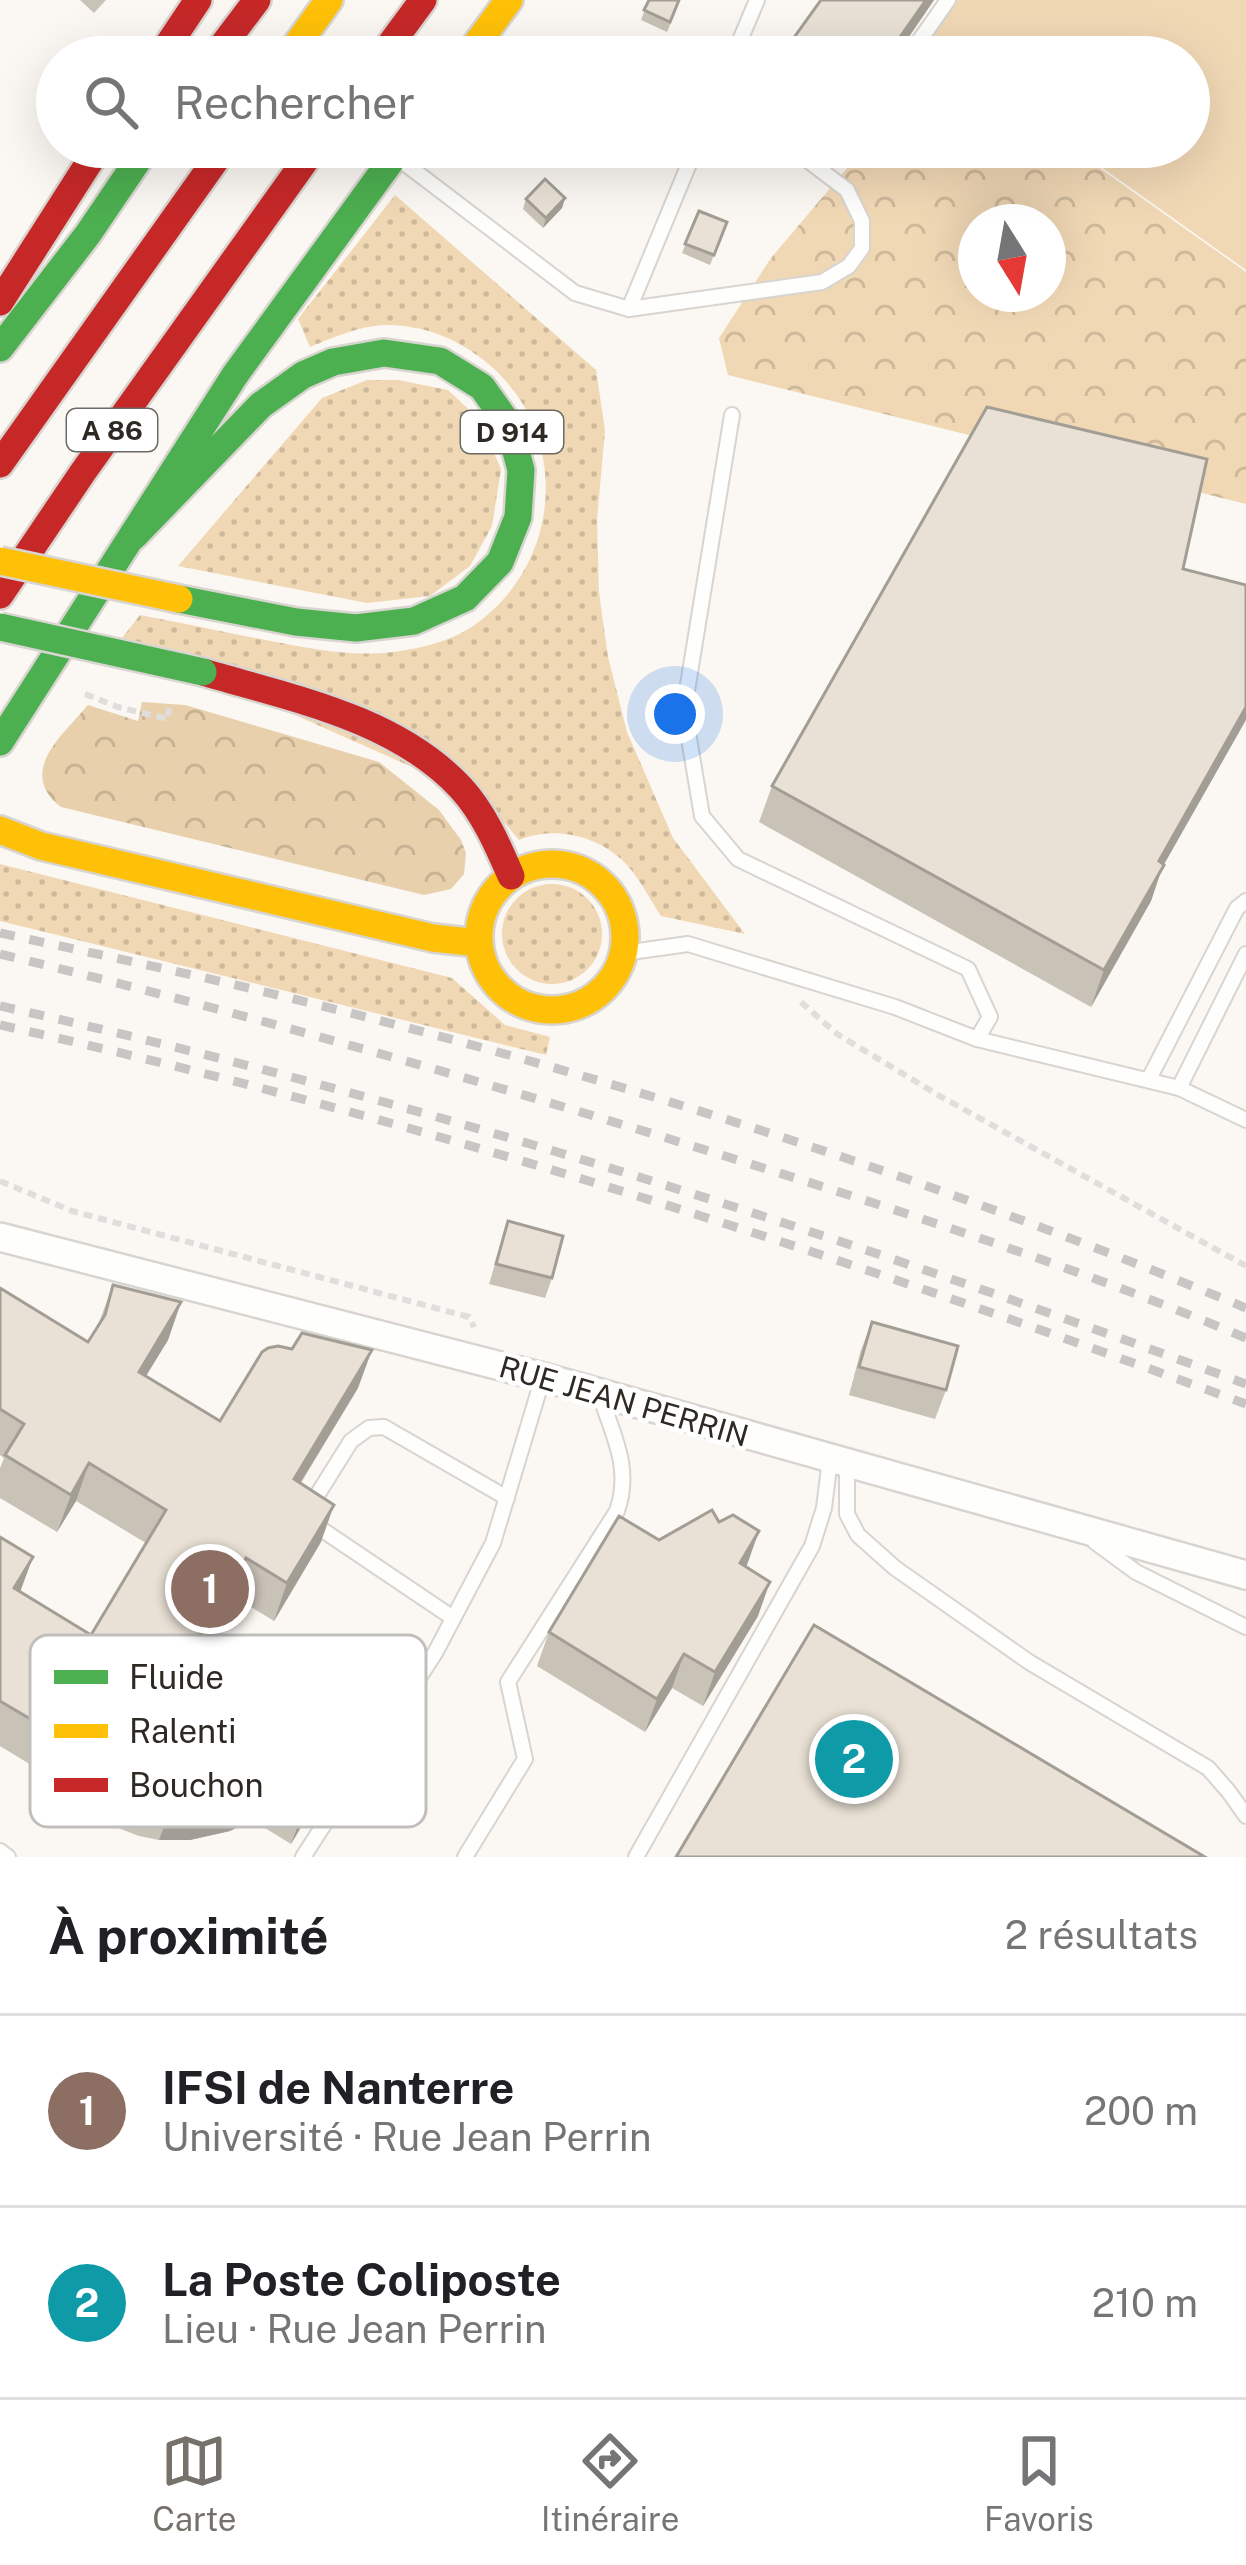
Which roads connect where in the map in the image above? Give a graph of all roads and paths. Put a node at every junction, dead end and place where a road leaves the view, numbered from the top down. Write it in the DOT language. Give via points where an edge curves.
graph roads {
  1 [pos="198,0"];
  2 [pos="257,0"];
  3 [pos="328,0"];
  4 [pos="423,0"];
  5 [pos="509,0"];
  6 [pos="757,0"];
  7 [pos="948,0"];
  8 [pos="174,36"];
  9 [pos="230,36"];
  10 [pos="303,36"];
  11 [pos="396,36"];
  12 [pos="482,36"];
  13 [pos="742,36"];
  14 [pos="923,36"];
  15 [pos="86,168"];
  16 [pos="133,168"];
  17 [pos="210,168"];
  18 [pos="299,168"];
  19 [pos="386,168"];
  20 [pos="418,168"];
  21 [pos="687,168"];
  22 [pos="819,168"];
  23 [pos="226,267"];
  24 [pos="0,302"];
  25 [pos="629,309"];
  26 [pos="0,348"];
  27 [pos="732,415"];
  28 [pos="144,432"];
  29 [pos="0,464"];
  30 [pos="134,536"];
  31 [pos="69,546"];
  32 [pos="0,561"];
  33 [pos="0,595"];
  34 [pos="0,627"];
  35 [pos="0,650"];
  36 [pos="86,694"];
  37 [pos="156,705"];
  38 [pos="0,742"];
  39 [pos="0,830"];
  40 [pos="511,876"];
  41 [pos="1246,901"];
  42 [pos="478,943"];
  43 [pos="624,952"];
  44 [pos="1246,954"];
  45 [pos="770,968"];
  46 [pos="977,1039"];
  47 [pos="1149,1079"];
  48 [pos="1179,1088"];
  49 [pos="1246,1120"];
  50 [pos="0,1181"];
  51 [pos="0,1238"];
  52 [pos="1246,1266"];
  53 [pos="491,1364"];
  54 [pos="543,1377"];
  55 [pos="599,1393"];
  56 [pos="839,1461"];
  57 [pos="507,1498"];
  58 [pos="1076,1528"];
  59 [pos="1246,1575"];
  60 [pos="453,1618"];
  61 [pos="1246,1627"];
  62 [pos="426,1667"];
  63 [pos="1246,1816"];
  64 [pos="323,1827"];
  65 [pos="0,1851"];
  66 [pos="8,1857"];
  67 [pos="304,1857"];
  68 [pos="464,1857"];
  69 [pos="636,1857"];
  1 -- 8 [label="main road"];
  2 -- 9 [label="main road"];
  3 -- 10 [label="main road"];
  4 -- 11 [label="main road"];
  5 -- 12 [label="main road"];
  6 -- 13 [label="lane"];
  7 -- 14 [label="lane"];
  15 -- 24 [label="main road"];
  16 -- 26 [label="main road"];
  17 -- 29 [label="main road, A 86"];
  18 -- 23 [label="main road, A 86"];
  19 -- 30 [label="main road" via="235,374"];
  20 -- 25 [label="lane" via="575,292"];
  21 -- 25 [label="lane"];
  22 -- 25 [label="lane" via="847,190 862,221 862,248 849,266 821,282"];
  23 -- 28 [label="main road" via="230,308"];
  23 -- 33 [label="main road, A 86"];
  27 -- 46 [label="lane" via="684,710 702,816 739,860 968,969 990,1017"];
  30 -- 32 [label="main road, D 914, bridge" via="283,386 370,353 429,358 481,384 502,411 523,466 520,520 496,569 473,593 413,621 311,623"];
  30 -- 38 [label="main road"];
  31 -- 35 [label="main road"];
  34 -- 40 [label="main road, bridge" via="203,673 343,715 393,739 460,787"];
  36 -- 37 [label="path" via="168,718 170,708"];
  39 -- 42 [label="main road" via="41,846"];
  40 -- 42 [label="main road" via="485,905"];
  40 -- 43 [label="main road" via="558,863 583,870 618,904"];
  41 -- 47 [label="lane"];
  42 -- 43 [label="main road" via="500,989 547,1010 596,996"];
  43 -- 45 [label="lane" via="688,944"];
  44 -- 48 [label="lane"];
  45 -- 46 [label="lane"];
  45 -- 52 [label="path" via="836,1034"];
  46 -- 47 [label="lane"];
  47 -- 48 [label="lane"];
  48 -- 49 [label="lane"];
  50 -- 53 [label="path" via="72,1211 469,1317"];
  51 -- 53 [label="street, RUE JEAN PERRIN"];
  53 -- 54 [label="street, RUE JEAN PERRIN"];
  54 -- 55 [label="street, RUE JEAN PERRIN"];
  54 -- 57 [label="lane"];
  55 -- 56 [label="street, RUE JEAN PERRIN"];
  55 -- 68 [label="lane" via="624,1491 508,1682 525,1759"];
  56 -- 58 [label="street, RUE JEAN PERRIN"];
  56 -- 63 [label="lane" via="847,1514 895,1568 1029,1662 1208,1768"];
  56 -- 69 [label="lane" via="812,1546"];
  57 -- 60 [label="lane" via="494,1544"];
  57 -- 60 [label="lane" via="384,1427 351,1441 316,1497 313,1520 324,1531"];
  58 -- 59 [label="street, RUE JEAN PERRIN"];
  58 -- 61 [label="lane" via="1136,1572"];
  60 -- 62 [label="lane"];
  64 -- 67 [label="lane"];
  65 -- 66 [label="lane"];
}
